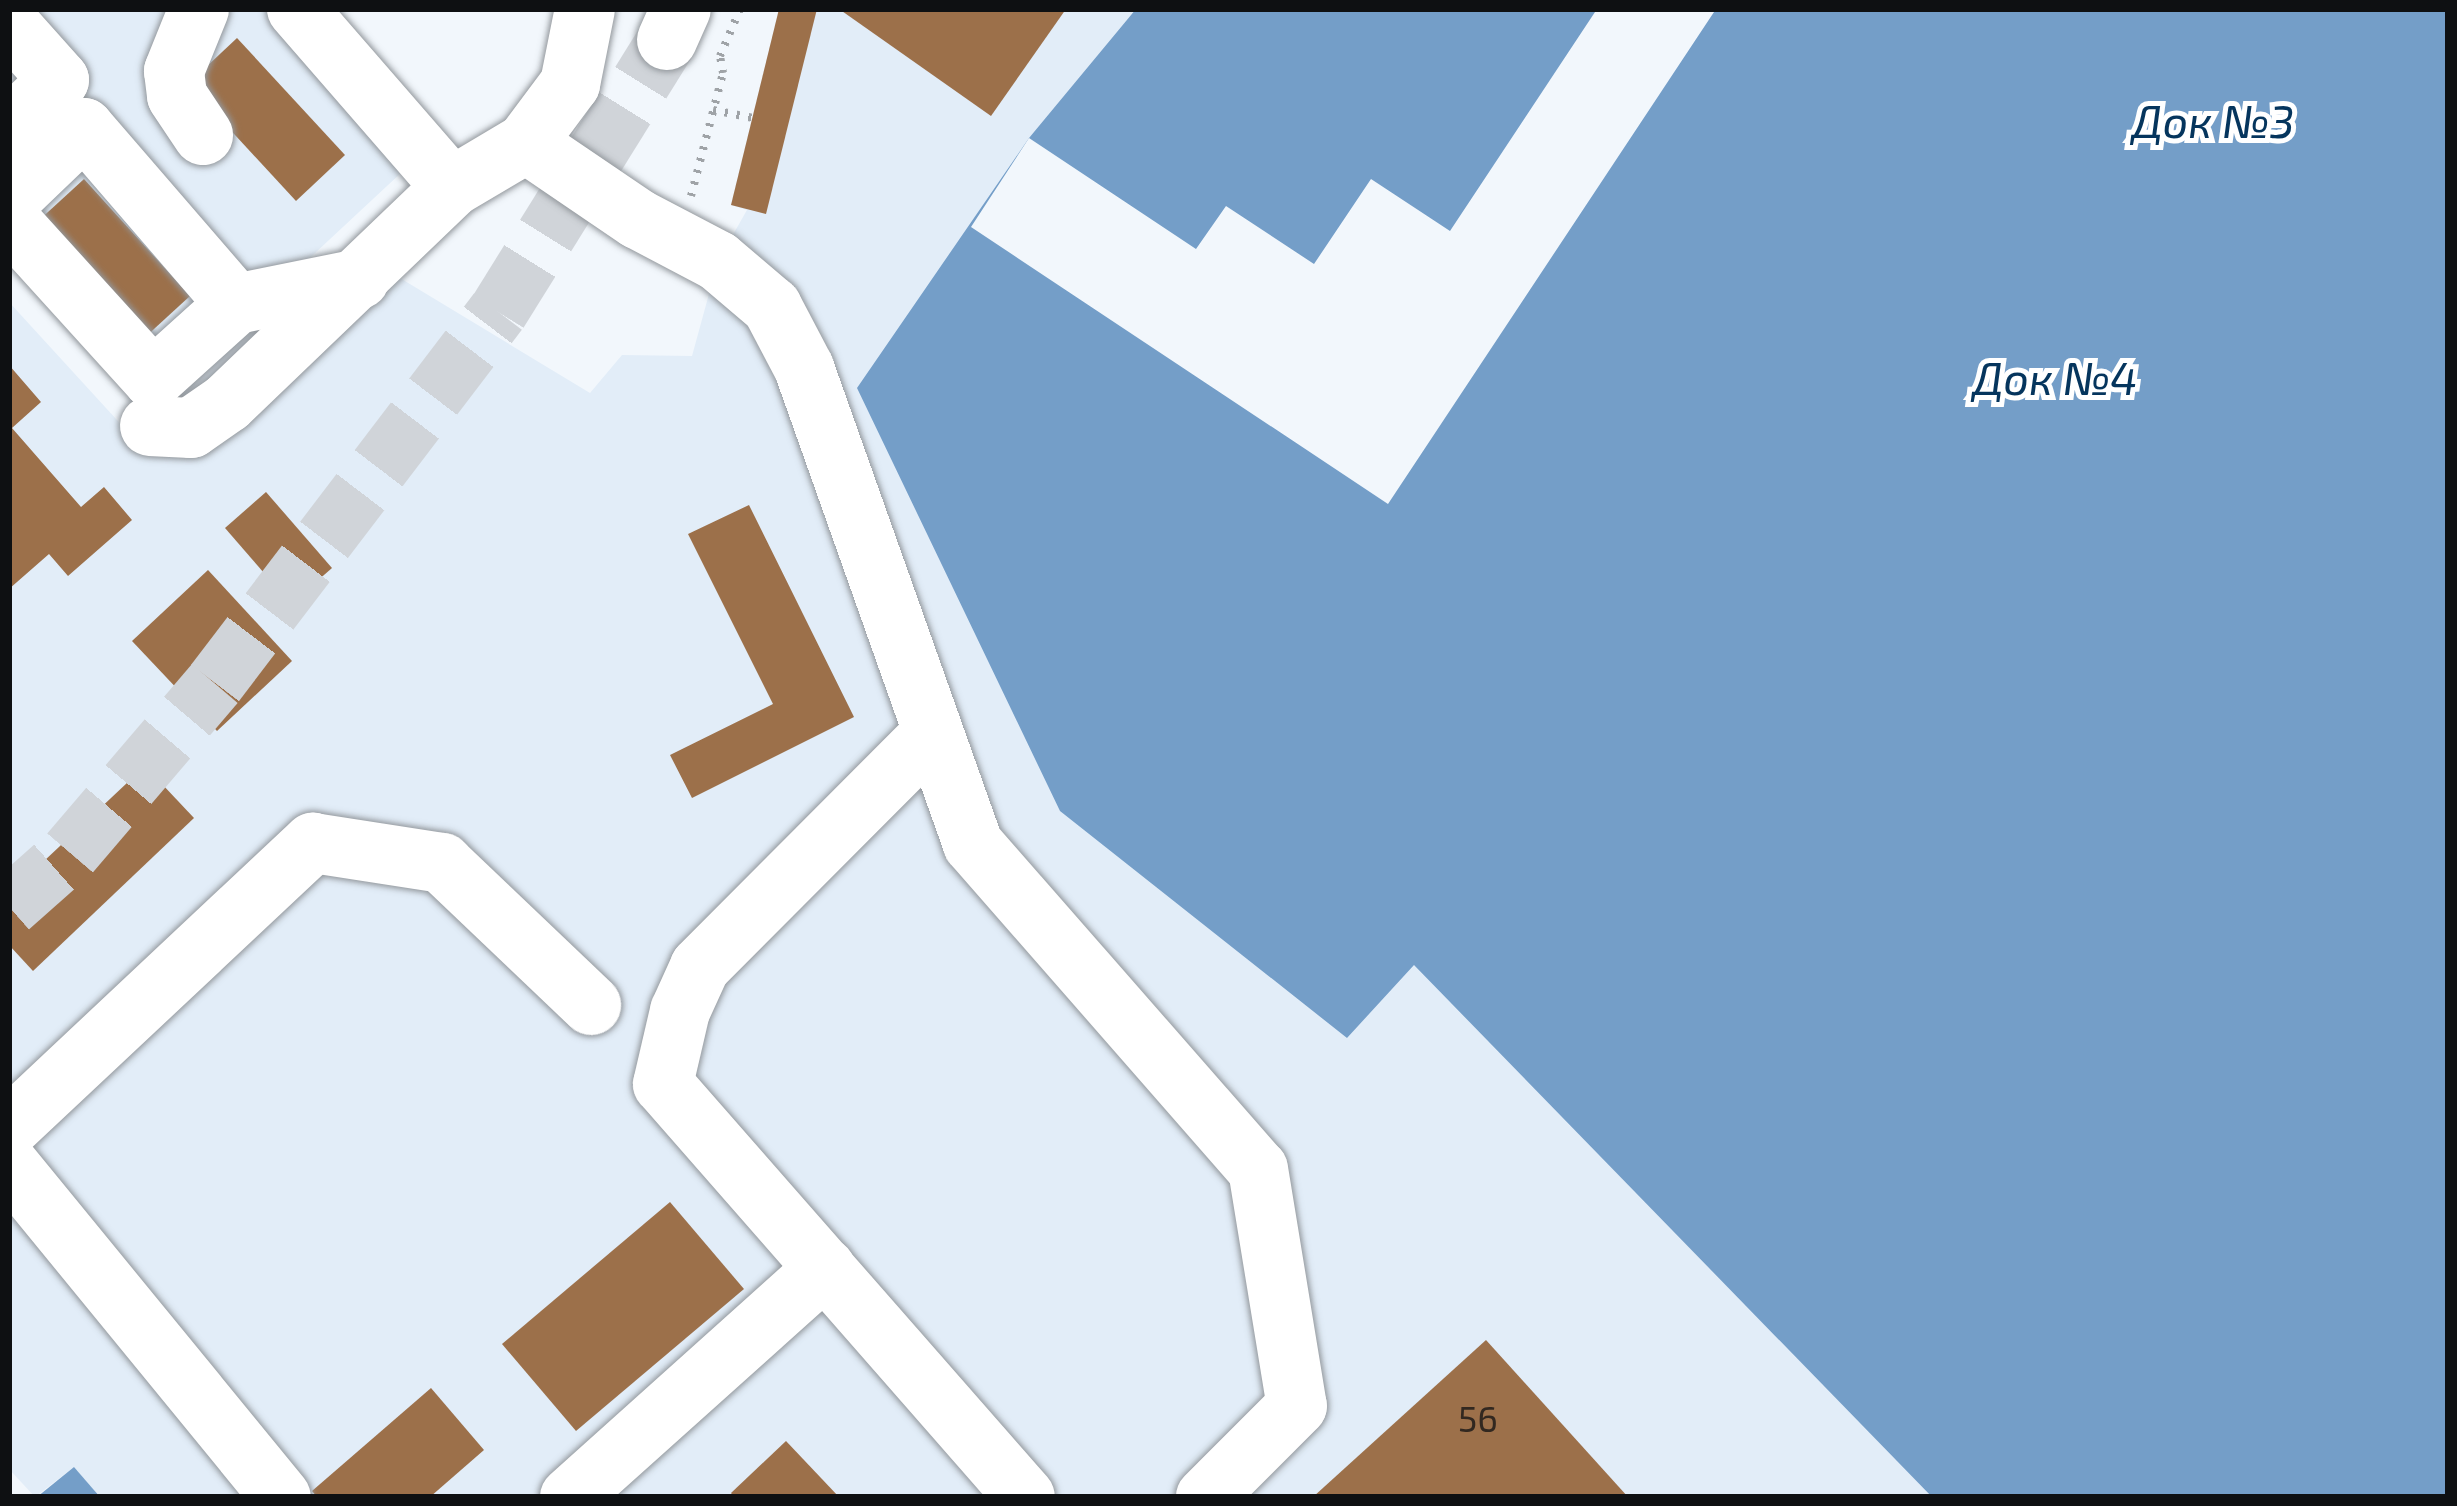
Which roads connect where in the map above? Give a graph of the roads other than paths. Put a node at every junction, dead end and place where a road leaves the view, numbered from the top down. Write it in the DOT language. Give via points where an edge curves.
graph roads {
  1 [pos="199,9"];
  2 [pos="298,9"];
  3 [pos="585,9"];
  4 [pos="9,25"];
  5 [pos="9,128"];
  6 [pos="202,135"];
  7 [pos="526,143"];
  8 [pos="452,188"];
  9 [pos="9,200"];
  10 [pos="9,220"];
  11 [pos="359,279"];
  12 [pos="236,304"];
  13 [pos="150,426"];
  14 [pos="932,734"];
  15 [pos="591,1005"];
  16 [pos="9,1128"];
  17 [pos="9,1165"];
  18 [pos="825,1268"];
  19 [pos="281,1497"];
  20 [pos="570,1497"];
  21 [pos="1025,1497"];
  22 [pos="1207,1497"];
  1 -- 6 [label="street" via="174,70 176,96"];
  2 -- 8 [label="street"];
  3 -- 7 [label="street" via="570,84"];
  4 -- 5 [label="street" via="59,80"];
  7 -- 8 [label="street"];
  7 -- 14 [label="street" via="638,219 718,261 772,307 804,368"];
  8 -- 11 [label="street"];
  9 -- 12 [label="street" via="84,128"];
  10 -- 12 [label="street" via="153,379"];
  11 -- 12 [label="street"];
  11 -- 13 [label="street" via="227,403 191,428"];
  14 -- 18 [label="street" via="700,967 663,1084"];
  14 -- 22 [label="street" via="973,844 1258,1169 1297,1406"];
  15 -- 16 [label="street" via="442,863 313,843"];
  17 -- 19 [label="street"];
  18 -- 20 [label="street"];
  18 -- 21 [label="street"];
}
